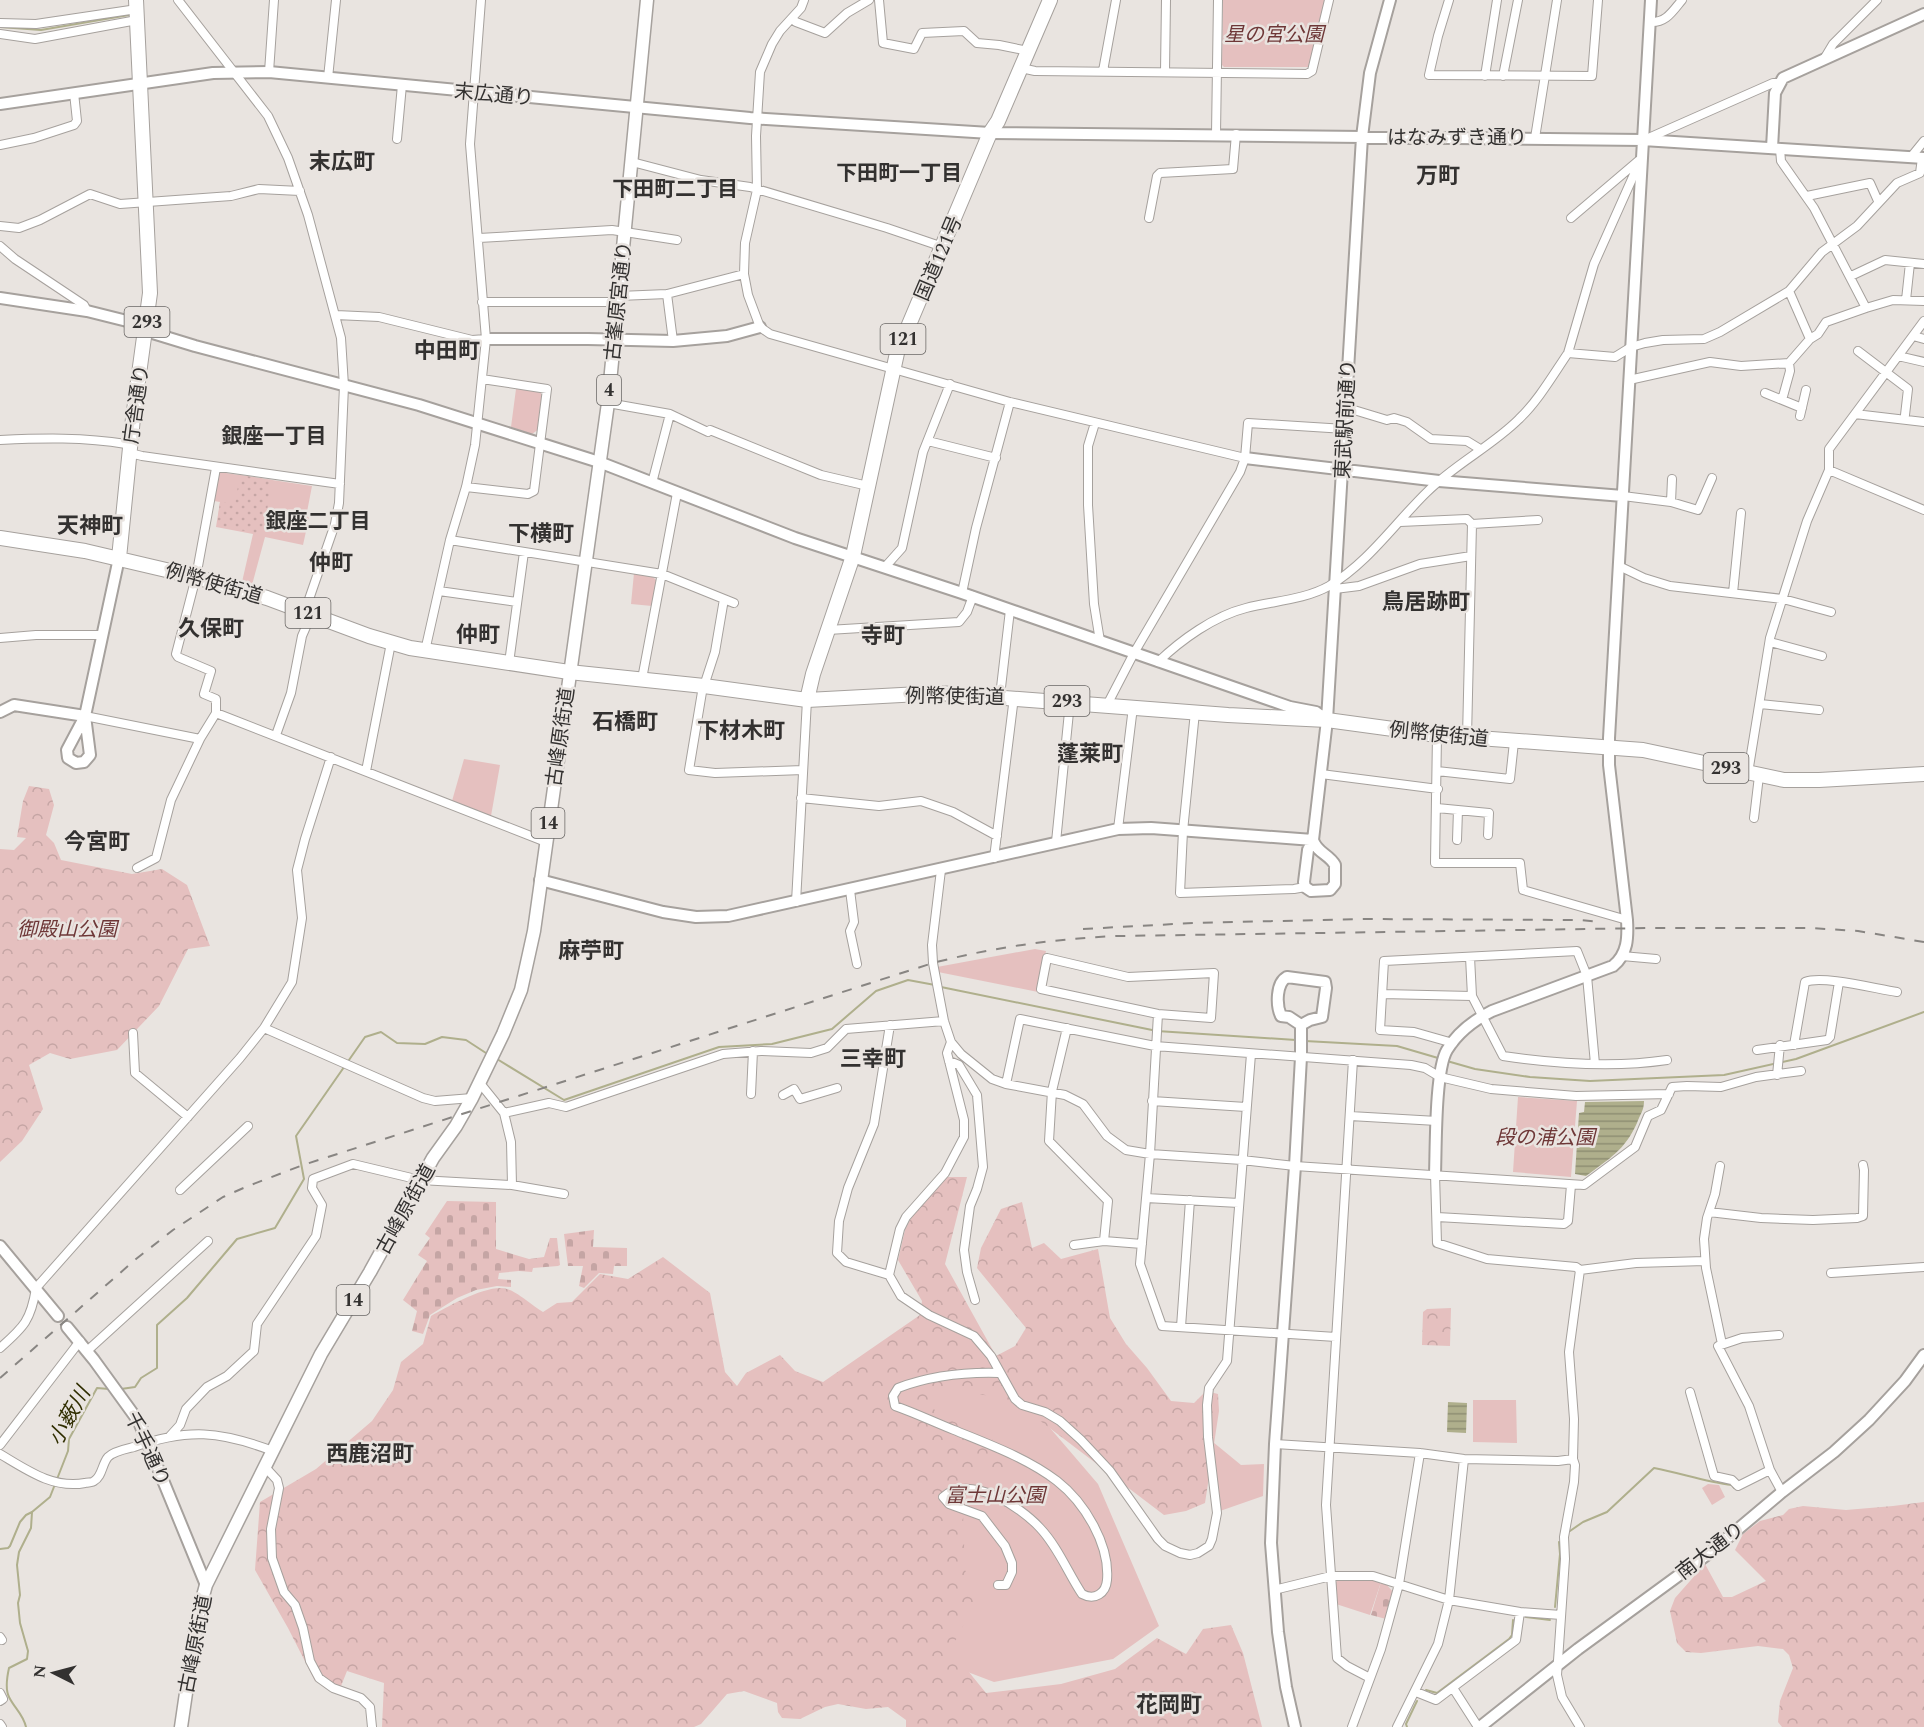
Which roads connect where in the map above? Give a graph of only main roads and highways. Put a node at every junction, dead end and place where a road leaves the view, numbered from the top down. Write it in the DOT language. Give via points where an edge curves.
graph roads {
  1 [pos="647,0"];
  2 [pos="1050,0"];
  3 [pos="137,10"];
  4 [pos="0,537"];
  5 [pos="119,558"];
  6 [pos="569,672"];
  7 [pos="807,700"];
  8 [pos="1924,774"];
  9 [pos="181,1727"];
  1 -- 6 [label="main road, 古峯原宮通り / 4" via="608,403"];
  2 -- 7 [label="highway, 国道121号 / 121" via="897,353 853,556"];
  3 -- 5 [label="highway, 庁舎通り / 293" via="150,293"];
  4 -- 5 [label="highway, 例幣使街道 / 121"];
  5 -- 6 [label="highway, 例幣使街道 / 121" via="267,598 391,643"];
  6 -- 7 [label="highway, 例幣使街道 / 121"];
  6 -- 9 [label="main road, 古峰原街道 / 14" via="531,951 521,990 472,1098 420,1180 321,1354 206,1585 196,1624"];
  7 -- 8 [label="highway, 例幣使街道 / 293" via="926,693 999,696 1327,720 1437,735 1659,753 1753,775 1799,781"];
}
